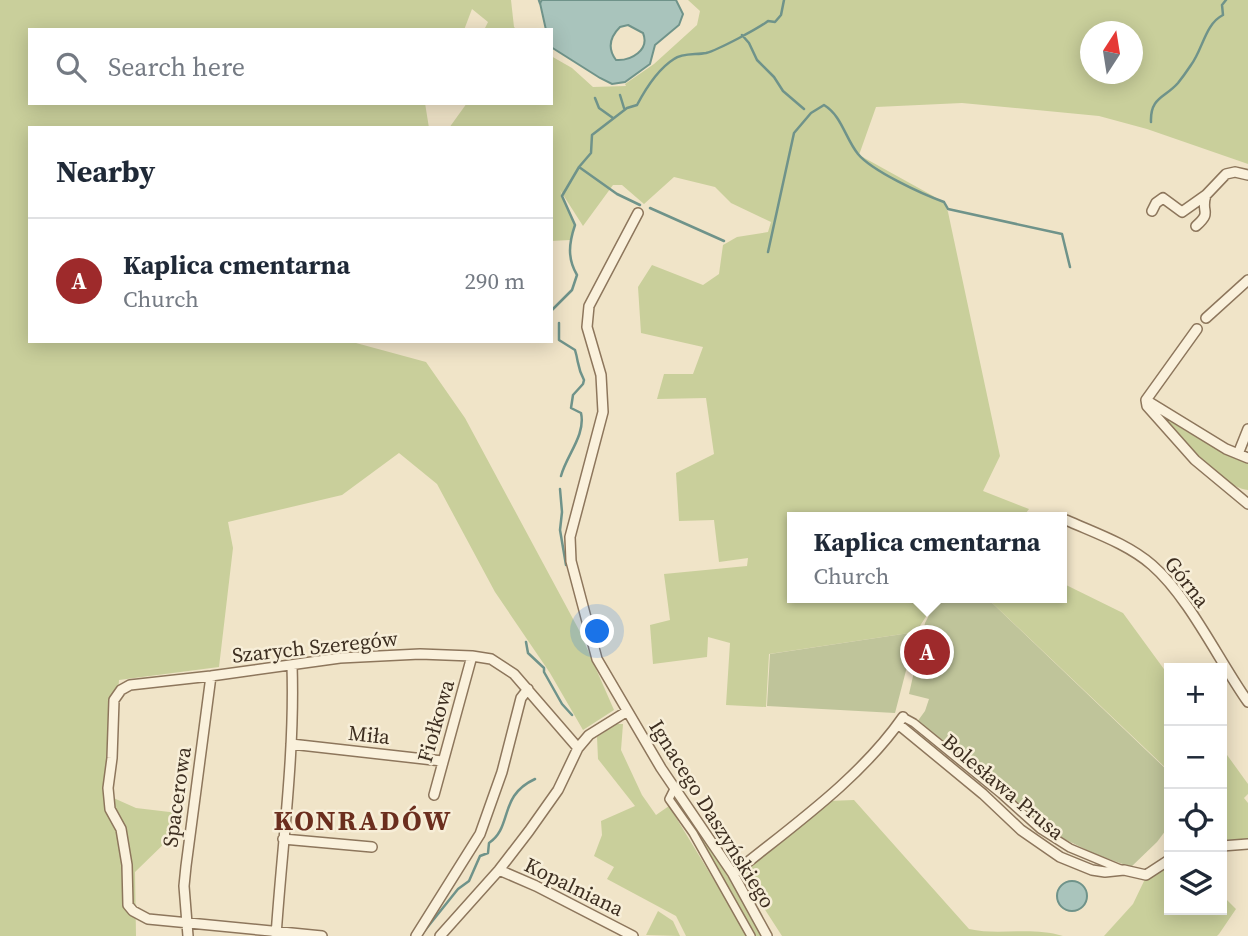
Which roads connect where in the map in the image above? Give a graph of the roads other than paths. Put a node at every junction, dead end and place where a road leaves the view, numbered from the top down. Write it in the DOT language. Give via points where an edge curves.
graph roads {
  1 [pos="1248,175"];
  2 [pos="1206,195"];
  3 [pos="1152,211"];
  4 [pos="638,213"];
  5 [pos="1196,226"];
  6 [pos="1248,280"];
  7 [pos="1206,318"];
  8 [pos="1197,329"];
  9 [pos="1146,400"];
  10 [pos="1248,429"];
  11 [pos="1238,454"];
  12 [pos="1248,458"];
  13 [pos="1248,504"];
  14 [pos="1067,520"];
  15 [pos="472,656"];
  16 [pos="292,665"];
  17 [pos="211,676"];
  18 [pos="528,689"];
  19 [pos="1248,702"];
  20 [pos="626,712"];
  21 [pos="291,744"];
  22 [pos="578,748"];
  23 [pos="442,761"];
  24 [pos="675,788"];
  25 [pos="434,795"];
  26 [pos="283,839"];
  27 [pos="1248,844"];
  28 [pos="1227,846"];
  29 [pos="372,847"];
  30 [pos="1164,863"];
  31 [pos="499,870"];
  32 [pos="733,874"];
  33 [pos="187,922"];
  34 [pos="276,934"];
  35 [pos="188,936"];
  36 [pos="322,936"];
  37 [pos="416,936"];
  38 [pos="440,936"];
  39 [pos="633,936"];
  40 [pos="751,936"];
  41 [pos="767,936"];
  1 -- 2 [label="street" via="1230,172"];
  2 -- 3 [label="street" via="1182,212 1163,198"];
  2 -- 5 [label="street" via="1206,214"];
  4 -- 20 [label="street, Ignacego Daszyńskiego" via="589,306 586,327 601,374 603,412 570,537 571,561 597,659"];
  6 -- 7 [label="street"];
  8 -- 9 [label="street"];
  9 -- 11 [label="street"];
  9 -- 13 [label="street" via="1195,460"];
  10 -- 11 [label="street"];
  11 -- 12 [label="street"];
  14 -- 19 [label="street, Górna" via="1153,566 1176,590"];
  15 -- 16 [label="street, Szarych Szeregów" via="340,658"];
  15 -- 18 [label="street, Szarych Szeregów" via="501,664"];
  15 -- 23 [label="street, Fiołkowa"];
  16 -- 17 [label="street, Szarych Szeregów"];
  16 -- 21 [label="street"];
  17 -- 33 [label="street, Spacerowa" via="184,886"];
  17 -- 33 [label="street, Szarych Szeregów" via="131,685 114,700 108,788 110,808 121,829 128,905 148,919"];
  18 -- 22 [label="street, Szarych Szeregów"];
  18 -- 37 [label="street" via="480,834"];
  20 -- 22 [label="street" via="589,734"];
  20 -- 24 [label="street, Ignacego Daszyńskiego"];
  21 -- 23 [label="street, Miła"];
  21 -- 26 [label="street"];
  22 -- 31 [label="street" via="558,790"];
  23 -- 25 [label="street, Fiołkowa"];
  24 -- 32 [label="street, Ignacego Daszyńskiego"];
  24 -- 40 [label="street" via="670,799"];
  26 -- 29 [label="street"];
  26 -- 34 [label="street"];
  27 -- 28 [label="street"];
  30 -- 32 [label="street, Bolesława Prusa" via="1146,875 1124,870 1105,873 1060,857 1037,843 900,720 831,794"];
  31 -- 38 [label="street"];
  31 -- 39 [label="street, Kopalniana"];
  32 -- 41 [label="street, Ignacego Daszyńskiego"];
  33 -- 34 [label="street"];
  33 -- 35 [label="street, Spacerowa"];
  34 -- 36 [label="street"];
}
